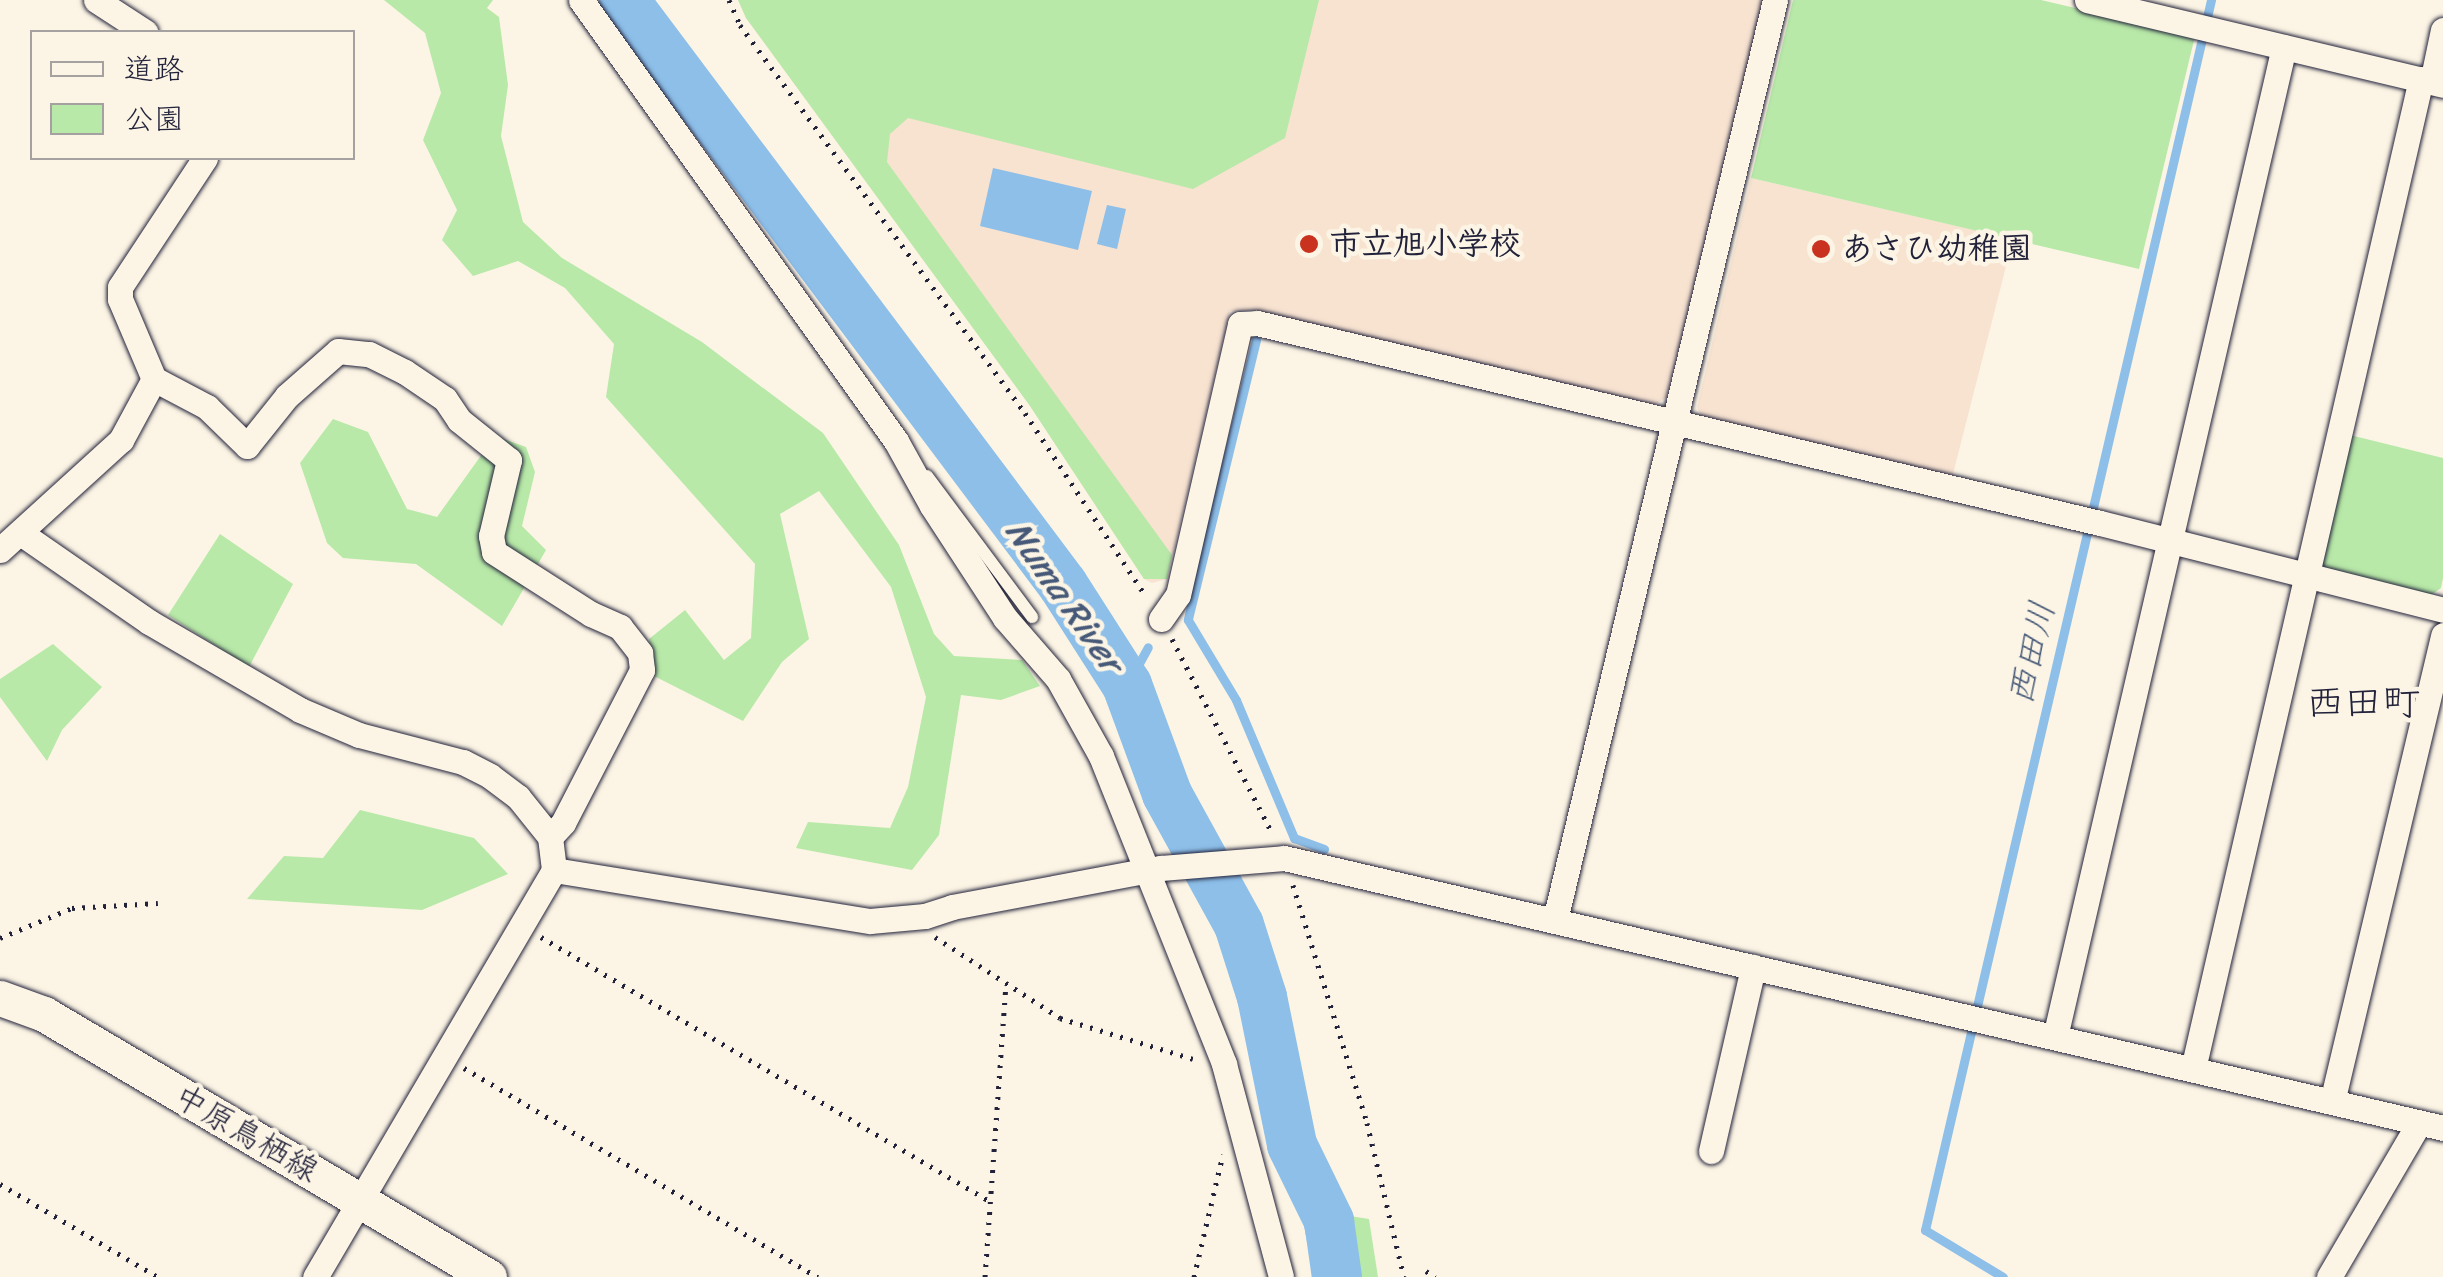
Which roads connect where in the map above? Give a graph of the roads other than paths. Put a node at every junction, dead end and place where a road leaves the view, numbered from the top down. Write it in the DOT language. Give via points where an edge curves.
graph roads {
  1 [pos="96,0"];
  2 [pos="580,0"];
  3 [pos="1775,0"];
  4 [pos="2087,0"];
  5 [pos="143,30"];
  6 [pos="2443,30"];
  7 [pos="2284,47"];
  8 [pos="2432,82"];
  9 [pos="204,160"];
  10 [pos="154,379"];
  11 [pos="1675,423"];
  12 [pos="896,440"];
  13 [pos="22,534"];
  14 [pos="2170,543"];
  15 [pos="0,550"];
  16 [pos="2307,576"];
  17 [pos="2443,610"];
  18 [pos="1032,616"];
  19 [pos="1161,619"];
  20 [pos="2443,636"];
  21 [pos="550,837"];
  22 [pos="1153,869"];
  23 [pos="554,870"];
  24 [pos="1556,920"];
  25 [pos="1753,968"];
  26 [pos="0,998"];
  27 [pos="2055,1037"];
  28 [pos="2193,1070"];
  29 [pos="2332,1102"];
  30 [pos="2431,1125"];
  31 [pos="1711,1152"];
  32 [pos="360,1201"];
  33 [pos="316,1277"];
  34 [pos="489,1277"];
  35 [pos="1281,1277"];
  36 [pos="2329,1277"];
  1 -- 5 [label="street"];
  2 -- 12 [label="street"];
  3 -- 11 [label="street"];
  4 -- 7 [label="street"];
  6 -- 8 [label="street"];
  7 -- 8 [label="street"];
  7 -- 14 [label="street"];
  8 -- 16 [label="street"];
  9 -- 10 [label="street" via="120,287"];
  10 -- 13 [label="street" via="121,440"];
  10 -- 21 [label="street" via="207,407 248,446 287,396 338,351 369,354 445,399 459,420 509,460 491,536 494,552 620,627 640,653 642,670"];
  11 -- 14 [label="street"];
  11 -- 19 [label="street" via="1240,324 1178,595"];
  11 -- 24 [label="street"];
  12 -- 18 [label="lane"];
  12 -- 22 [label="street" via="1005,618 1058,679"];
  13 -- 15 [label="street"];
  13 -- 21 [label="street" via="150,622 300,710 359,736 464,762 490,776 518,797"];
  14 -- 16 [label="street"];
  14 -- 27 [label="street"];
  16 -- 17 [label="street"];
  16 -- 28 [label="street"];
  20 -- 29 [label="street"];
  21 -- 23 [label="street"];
  22 -- 23 [label="street" via="925,916 870,921"];
  22 -- 24 [label="street" via="1284,858"];
  22 -- 35 [label="street" via="1224,1064"];
  23 -- 32 [label="street"];
  24 -- 25 [label="street"];
  25 -- 27 [label="street"];
  25 -- 31 [label="street"];
  26 -- 32 [label="main road, 中原鳥栖線" via="44,1014"];
  27 -- 28 [label="street"];
  28 -- 29 [label="street"];
  29 -- 30 [label="street"];
  30 -- 36 [label="street"];
  32 -- 33 [label="street"];
  32 -- 34 [label="main road, 中原鳥栖線"];
}
